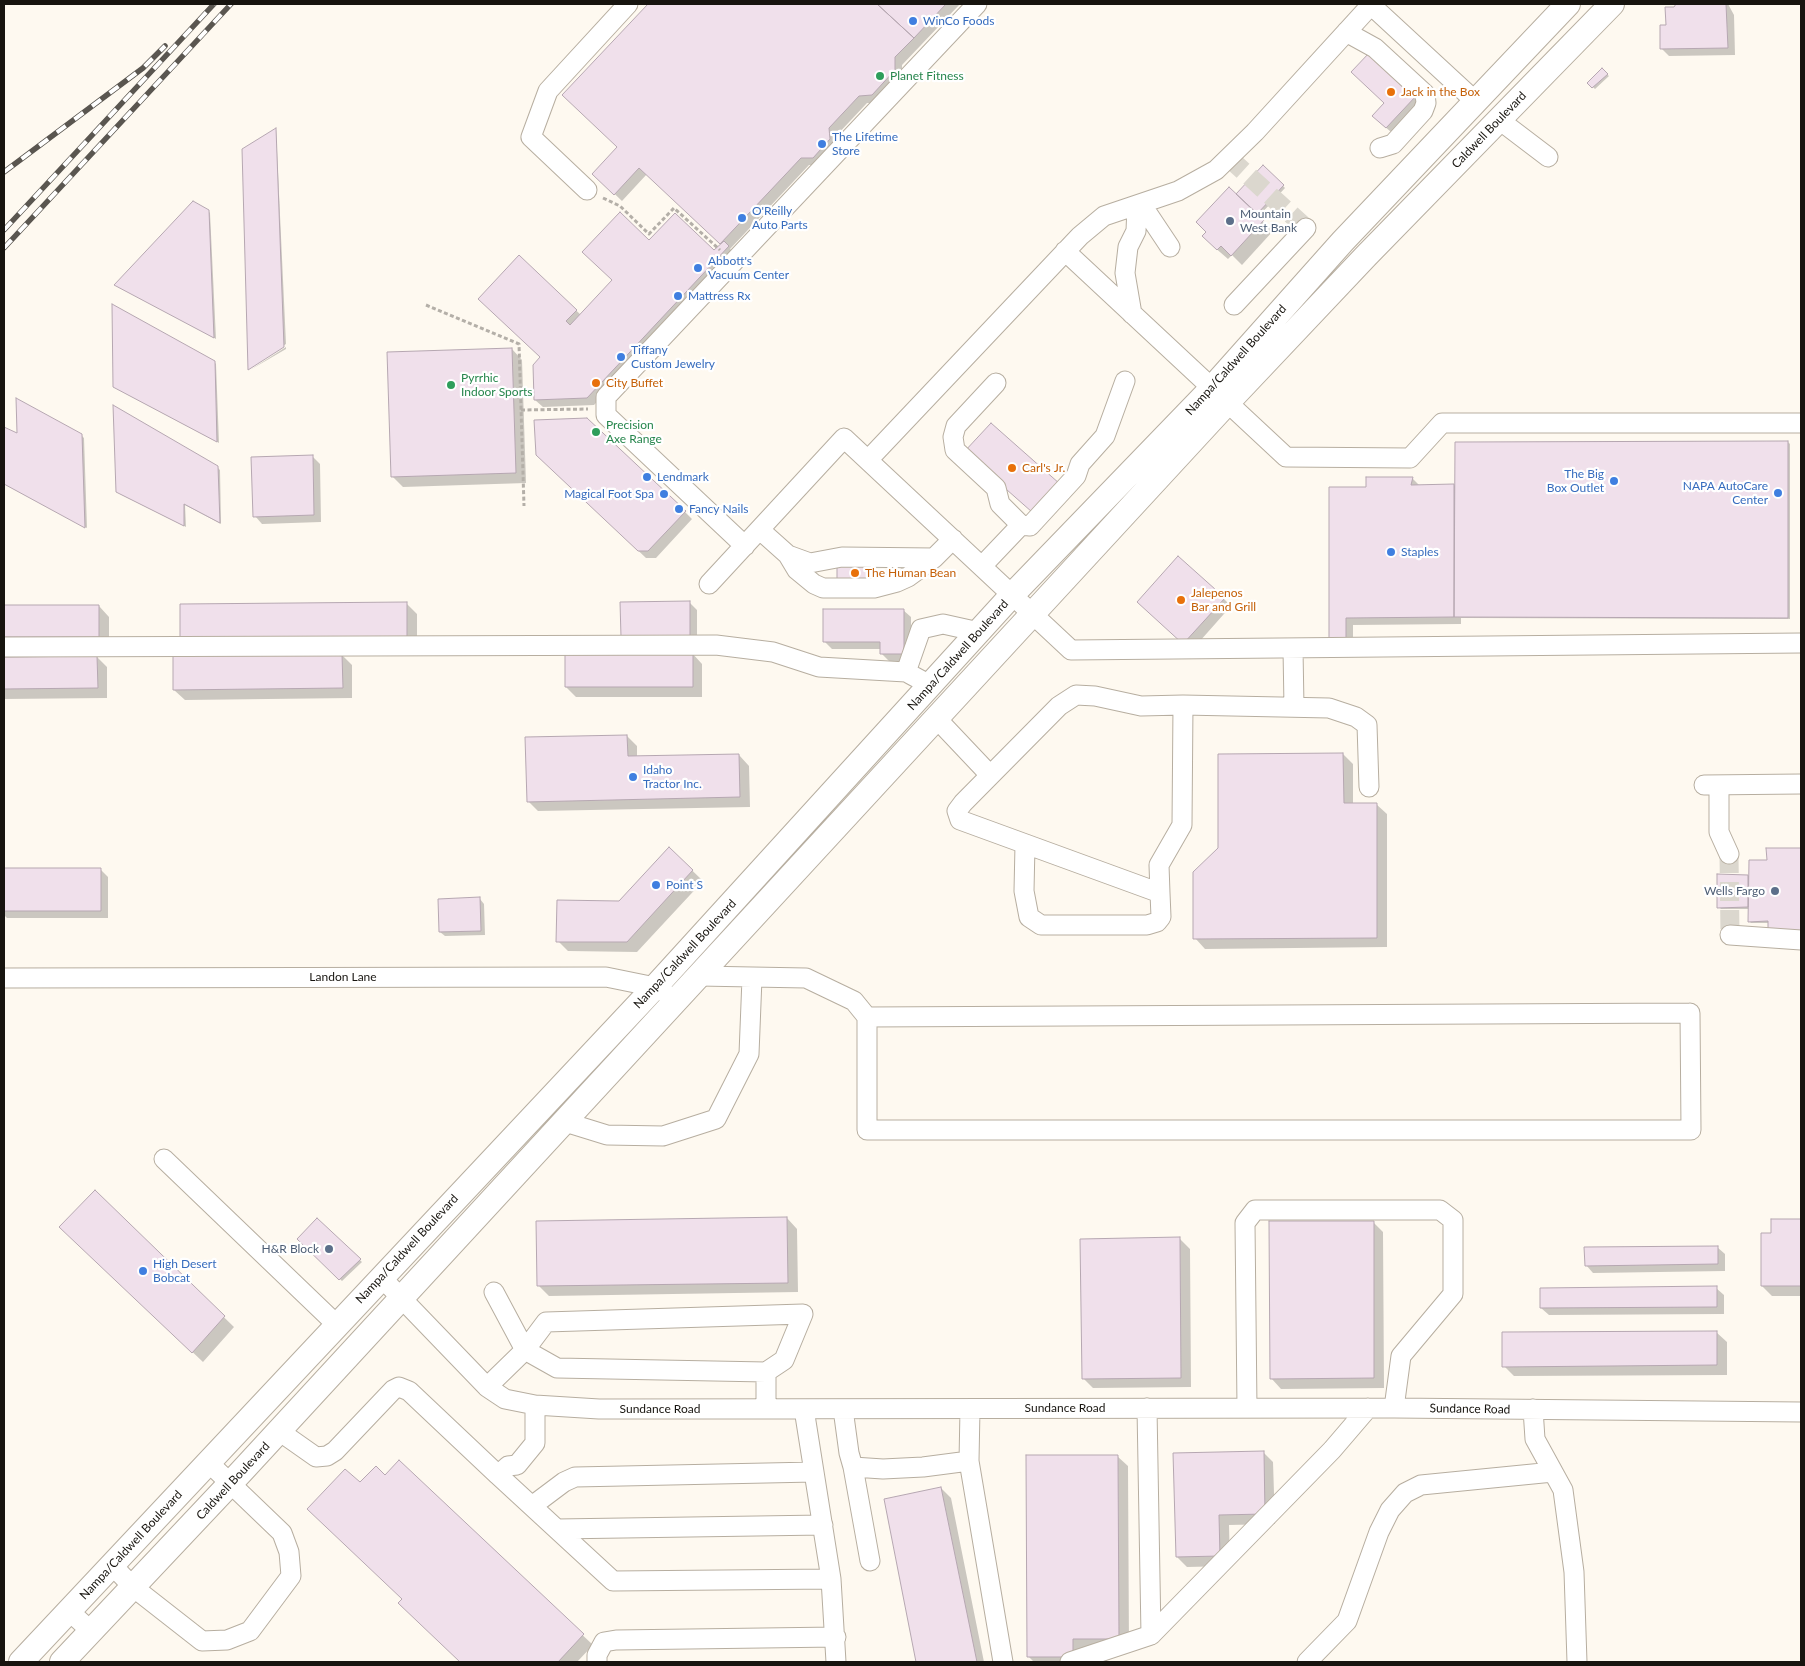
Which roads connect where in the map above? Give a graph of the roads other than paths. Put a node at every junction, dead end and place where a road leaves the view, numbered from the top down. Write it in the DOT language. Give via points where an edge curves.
graph roads {
  1 [pos="628,4"];
  2 [pos="977,4"];
  3 [pos="1371,4"];
  4 [pos="1568,4"];
  5 [pos="1612,4"];
  6 [pos="1346,32"];
  7 [pos="1476,101"];
  8 [pos="1498,119"];
  9 [pos="1380,148"];
  10 [pos="1548,157"];
  11 [pos="587,190"];
  12 [pos="1139,206"];
  13 [pos="1306,228"];
  14 [pos="1170,247"];
  15 [pos="1065,251"];
  16 [pos="1366,256"];
  17 [pos="1234,305"];
  18 [pos="1132,314"];
  19 [pos="1125,381"];
  20 [pos="996,384"];
  21 [pos="1220,395"];
  22 [pos="1801,423"];
  23 [pos="868,460"];
  24 [pos="1021,525"];
  25 [pos="760,530"];
  26 [pos="953,539"];
  27 [pos="744,546"];
  28 [pos="788,555"];
  29 [pos="934,558"];
  30 [pos="982,566"];
  31 [pos="710,584"];
  32 [pos="1012,594"];
  33 [pos="1034,615"];
  34 [pos="978,632"];
  35 [pos="1801,643"];
  36 [pos="4,647"];
  37 [pos="1294,649"];
  38 [pos="906,672"];
  39 [pos="930,685"];
  40 [pos="1182,706"];
  41 [pos="1294,707"];
  42 [pos="937,719"];
  43 [pos="990,775"];
  44 [pos="1801,784"];
  45 [pos="1369,787"];
  46 [pos="1025,845"];
  47 [pos="1729,854"];
  48 [pos="1160,894"];
  49 [pos="1730,935"];
  50 [pos="1801,940"];
  51 [pos="700,976"];
  52 [pos="4,978"];
  53 [pos="752,978"];
  54 [pos="655,987"];
  55 [pos="678,999"];
  56 [pos="867,1017"];
  57 [pos="565,1122"];
  58 [pos="164,1159"];
  59 [pos="381,1277"];
  60 [pos="494,1292"];
  61 [pos="402,1298"];
  62 [pos="336,1324"];
  63 [pos="525,1350"];
  64 [pos="766,1372"];
  65 [pos="487,1387"];
  66 [pos="535,1405"];
  67 [pos="1148,1408"];
  68 [pos="1247,1408"];
  69 [pos="1368,1408"];
  70 [pos="1394,1408"];
  71 [pos="766,1409"];
  72 [pos="804,1409"];
  73 [pos="843,1409"];
  74 [pos="970,1409"];
  75 [pos="1533,1409"];
  76 [pos="1801,1412"];
  77 [pos="279,1430"];
  78 [pos="969,1461"];
  79 [pos="208,1462"];
  80 [pos="853,1468"];
  81 [pos="503,1471"];
  82 [pos="814,1472"];
  83 [pos="1553,1472"];
  84 [pos="231,1483"];
  85 [pos="532,1506"];
  86 [pos="823,1526"];
  87 [pos="557,1529"];
  88 [pos="870,1561"];
  89 [pos="112,1565"];
  90 [pos="831,1579"];
  91 [pos="133,1586"];
  92 [pos="70,1611"];
  93 [pos="91,1631"];
  94 [pos="1151,1635"];
  95 [pos="836,1637"];
  96 [pos="21,1662"];
  97 [pos="62,1662"];
  98 [pos="597,1662"];
  99 [pos="836,1662"];
  100 [pos="1003,1662"];
  101 [pos="1070,1662"];
  102 [pos="1307,1662"];
  103 [pos="1577,1662"];
  1 -- 11 [label="street" via="548,91 531,137"];
  2 -- 27 [label="street" via="606,397 606,415"];
  3 -- 6 [label="street"];
  3 -- 7 [label="street"];
  4 -- 7 [label="main road"];
  5 -- 8 [label="main road, Caldwell Boulevard"];
  6 -- 9 [label="street" via="1374,48 1425,94 1423,111 1393,144"];
  6 -- 12 [label="street" via="1216,170 1178,192"];
  7 -- 21 [label="main road, Nampa/Caldwell Boulevard" via="1343,241"];
  8 -- 10 [label="street"];
  8 -- 16 [label="main road, Caldwell Boulevard"];
  12 -- 14 [label="street"];
  12 -- 15 [label="street" via="1104,216"];
  12 -- 18 [label="street" via="1125,272"];
  13 -- 17 [label="street"];
  15 -- 18 [label="street"];
  15 -- 23 [label="street"];
  16 -- 21 [label="main road, Nampa/Caldwell Boulevard"];
  18 -- 21 [label="street"];
  19 -- 24 [label="street" via="1104,436 1080,464 1076,476 1030,526"];
  20 -- 24 [label="street" via="956,426 953,437 955,450 996,488 1000,504"];
  21 -- 22 [label="street" via="1286,458 1410,458 1442,423"];
  21 -- 32 [label="main road, Nampa/Caldwell Boulevard"];
  21 -- 33 [label="main road, Nampa/Caldwell Boulevard"];
  23 -- 25 [label="street" via="844,438"];
  23 -- 26 [label="street"];
  24 -- 30 [label="street"];
  25 -- 27 [label="street"];
  25 -- 28 [label="street"];
  26 -- 29 [label="street"];
  26 -- 30 [label="street"];
  27 -- 31 [label="street"];
  28 -- 29 [label="street" via="810,563 842,557"];
  28 -- 29 [label="street" via="797,570 823,588 874,588 897,582"];
  30 -- 32 [label="street"];
  32 -- 33 [label="street"];
  32 -- 34 [label="main road, Nampa/Caldwell Boulevard"];
  33 -- 37 [label="street" via="1071,650"];
  33 -- 42 [label="main road, Nampa/Caldwell Boulevard"];
  34 -- 38 [label="street" via="943,624 921,629"];
  34 -- 39 [label="main road, Nampa/Caldwell Boulevard"];
  35 -- 37 [label="street"];
  36 -- 38 [label="street" via="716,645 773,652 820,667"];
  37 -- 41 [label="street"];
  38 -- 39 [label="street"];
  39 -- 54 [label="main road, Nampa/Caldwell Boulevard"];
  40 -- 41 [label="street"];
  40 -- 43 [label="street" via="1141,706 1076,695 1059,706"];
  40 -- 48 [label="street" via="1182,825 1159,865"];
  41 -- 45 [label="street" via="1330,708 1356,717 1367,726"];
  42 -- 43 [label="street"];
  42 -- 51 [label="main road, Nampa/Caldwell Boulevard"];
  43 -- 46 [label="street" via="957,811 960,820"];
  44 -- 47 [label="street" via="1711,785 1719,832"];
  46 -- 48 [label="street"];
  46 -- 48 [label="street" via="1024,891 1029,917 1041,925 1147,925 1161,917"];
  49 -- 50 [label="street"];
  51 -- 53 [label="street"];
  51 -- 55 [label="main road, Nampa/Caldwell Boulevard"];
  52 -- 54 [label="street, Landon Lane" via="606,977"];
  53 -- 56 [label="street" via="806,978 854,1001"];
  53 -- 57 [label="street" via="749,1054 716,1119 663,1136 607,1135"];
  54 -- 55 [label="street, Landon Lane"];
  54 -- 59 [label="main road, Nampa/Caldwell Boulevard"];
  55 -- 57 [label="main road, Nampa/Caldwell Boulevard"];
  56 -- 56 [label="street" via="867,1130 1691,1130 1690,1013"];
  57 -- 61 [label="main road, Nampa/Caldwell Boulevard"];
  58 -- 62 [label="street"];
  59 -- 61 [label="street, Sundance Road"];
  59 -- 62 [label="main road, Nampa/Caldwell Boulevard"];
  60 -- 63 [label="street"];
  61 -- 65 [label="street, Sundance Road"];
  61 -- 77 [label="main road, Caldwell Boulevard"];
  62 -- 79 [label="main road, Nampa/Caldwell Boulevard"];
  63 -- 64 [label="street" via="557,1368"];
  63 -- 64 [label="street" via="546,1322 803,1314 784,1360"];
  63 -- 65 [label="street"];
  64 -- 71 [label="street"];
  65 -- 66 [label="street, Sundance Road" via="505,1399"];
  66 -- 71 [label="street, Sundance Road" via="599,1409"];
  66 -- 81 [label="street" via="535,1443 518,1466"];
  67 -- 68 [label="street, Sundance Road"];
  67 -- 74 [label="street, Sundance Road"];
  67 -- 94 [label="street"];
  68 -- 69 [label="street, Sundance Road"];
  68 -- 70 [label="street" via="1245,1223 1254,1210 1440,1210 1452,1220 1453,1294 1401,1356"];
  69 -- 70 [label="street, Sundance Road"];
  69 -- 94 [label="street" via="1332,1450"];
  70 -- 75 [label="street, Sundance Road"];
  71 -- 72 [label="street, Sundance Road"];
  72 -- 73 [label="street, Sundance Road"];
  72 -- 82 [label="street"];
  73 -- 74 [label="street, Sundance Road"];
  73 -- 80 [label="street"];
  74 -- 78 [label="street"];
  75 -- 76 [label="street, Sundance Road"];
  75 -- 83 [label="street" via="1535,1439"];
  77 -- 81 [label="street" via="316,1457 327,1456 399,1387 409,1391"];
  77 -- 84 [label="main road, Caldwell Boulevard"];
  78 -- 80 [label="street" via="923,1468"];
  78 -- 100 [label="street"];
  79 -- 84 [label="street"];
  79 -- 89 [label="main road, Nampa/Caldwell Boulevard"];
  80 -- 88 [label="street"];
  81 -- 85 [label="street"];
  82 -- 85 [label="street" via="575,1477"];
  82 -- 86 [label="street"];
  83 -- 102 [label="street" via="1421,1485 1405,1493 1390,1510 1379,1532 1347,1621"];
  83 -- 103 [label="street" via="1563,1490 1574,1572"];
  84 -- 91 [label="main road, Caldwell Boulevard"];
  84 -- 91 [label="street" via="282,1533 289,1552 291,1576 250,1631 227,1640 202,1641"];
  85 -- 87 [label="street"];
  86 -- 87 [label="street"];
  86 -- 90 [label="street"];
  87 -- 90 [label="street" via="613,1581"];
  89 -- 91 [label="street"];
  89 -- 92 [label="main road, Nampa/Caldwell Boulevard"];
  90 -- 95 [label="street"];
  91 -- 93 [label="main road, Caldwell Boulevard"];
  92 -- 93 [label="street"];
  92 -- 96 [label="main road, Nampa/Caldwell Boulevard"];
  93 -- 97 [label="main road, Caldwell Boulevard"];
  94 -- 101 [label="street"];
  95 -- 98 [label="street" via="616,1640 604,1642"];
  95 -- 99 [label="street"];
}
